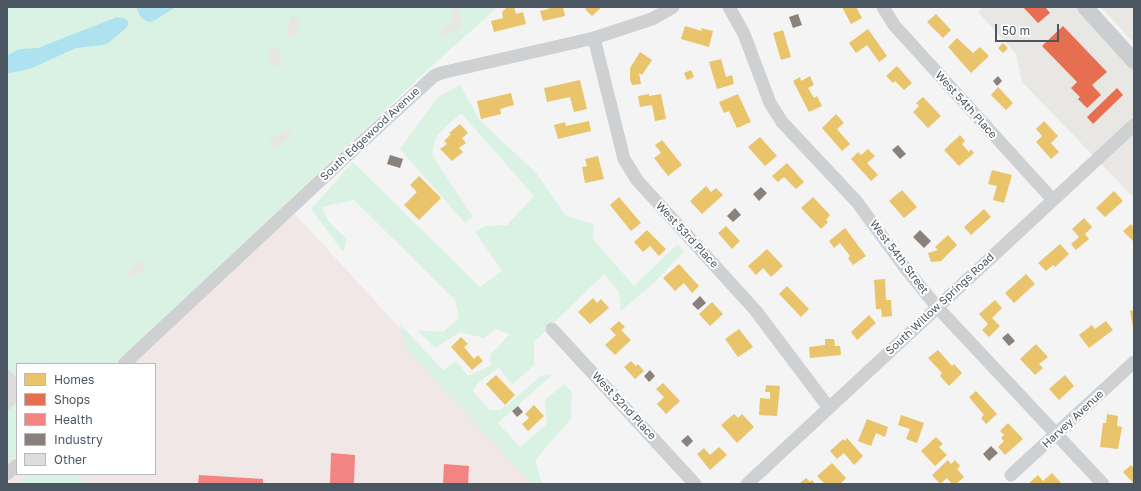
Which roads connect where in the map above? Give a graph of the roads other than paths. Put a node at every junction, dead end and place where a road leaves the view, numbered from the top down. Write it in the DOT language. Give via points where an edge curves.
graph roads {
  1 [pos="673,7"];
  2 [pos="729,7"];
  3 [pos="883,7"];
  4 [pos="1085,7"];
  5 [pos="594,38"];
  6 [pos="1134,61"];
  7 [pos="1134,125"];
  8 [pos="1053,200"];
  9 [pos="937,307"];
  10 [pos="552,329"];
  11 [pos="1134,362"];
  12 [pos="125,363"];
  13 [pos="828,408"];
  14 [pos="1057,434"];
  15 [pos="16,466"];
  16 [pos="7,474"];
  17 [pos="1011,475"];
  18 [pos="695,484"];
  19 [pos="747,484"];
  20 [pos="1103,484"];
  1 -- 5 [label="street, South Edgewood Avenue" via="652,19"];
  2 -- 9 [label="street, West 54th Street" via="744,34 770,103 782,122 857,202"];
  3 -- 8 [label="street, West 54th Place" via="894,25"];
  4 -- 6 [label="main road"];
  5 -- 12 [label="street, South Edgewood Avenue" via="434,76"];
  5 -- 13 [label="street, West 53rd Place" via="624,159 636,180 756,311"];
  7 -- 8 [label="street, South Willow Springs Road"];
  8 -- 9 [label="street, South Willow Springs Road"];
  9 -- 13 [label="street, South Willow Springs Road"];
  9 -- 14 [label="street, West 54th Street"];
  10 -- 18 [label="street, West 52nd Place"];
  11 -- 14 [label="street, Harvey Avenue"];
  13 -- 19 [label="street, South Willow Springs Road"];
  14 -- 17 [label="street, Harvey Avenue"];
  14 -- 20 [label="street, West 54th Street"];
  15 -- 16 [label="street"];
}
